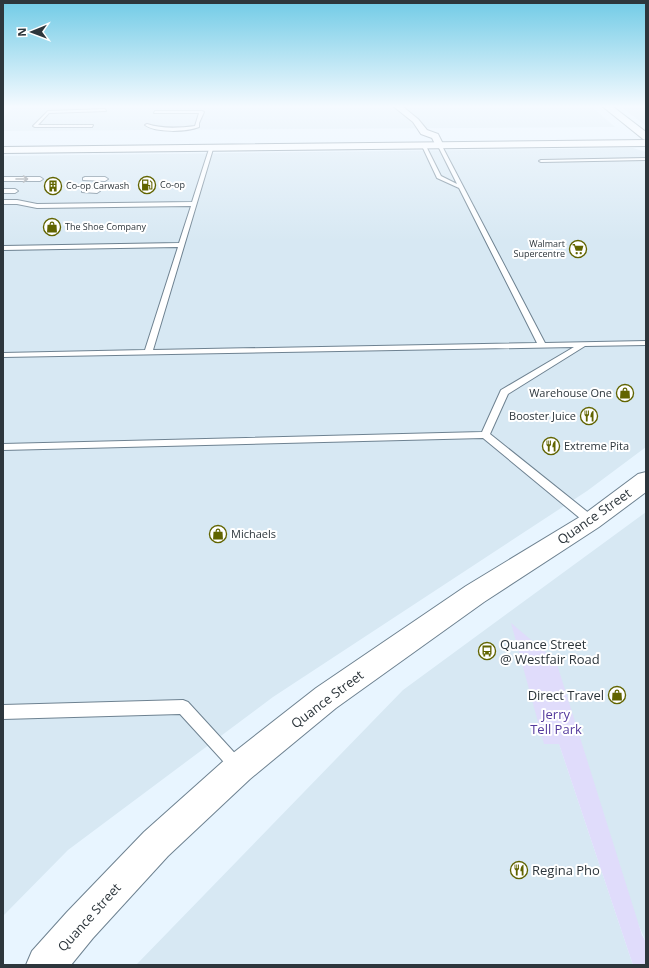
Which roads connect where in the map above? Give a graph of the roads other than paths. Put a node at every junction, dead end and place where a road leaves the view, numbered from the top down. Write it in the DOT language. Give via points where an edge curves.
graph roads {
  1 [pos="210,151"];
  2 [pos="426,151"];
  3 [pos="443,151"];
  4 [pos="646,159"];
  5 [pos="541,161"];
  6 [pos="3,179"];
  7 [pos="40,179"];
  8 [pos="85,179"];
  9 [pos="105,179"];
  10 [pos="460,187"];
  11 [pos="3,191"];
  12 [pos="15,191"];
  13 [pos="84,191"];
  14 [pos="97,191"];
  15 [pos="3,202"];
  16 [pos="193,204"];
  17 [pos="181,245"];
  18 [pos="3,248"];
  19 [pos="585,343"];
  20 [pos="646,343"];
  21 [pos="542,344"];
  22 [pos="148,352"];
  23 [pos="3,355"];
  24 [pos="485,435"];
  25 [pos="3,447"];
  26 [pos="646,480"];
  27 [pos="591,521"];
  28 [pos="3,712"];
  29 [pos="239,768"];
  30 [pos="46,965"];
  1 -- 16 [label="lane"];
  2 -- 10 [label="lane" via="439,178"];
  3 -- 10 [label="lane"];
  4 -- 5 [label="lane"];
  6 -- 7 [label="lane, one-way"];
  8 -- 9 [label="lane"];
  10 -- 21 [label="lane"];
  11 -- 12 [label="lane"];
  13 -- 14 [label="lane"];
  15 -- 16 [label="lane" via="37,206"];
  16 -- 17 [label="lane"];
  17 -- 18 [label="lane"];
  17 -- 22 [label="lane"];
  19 -- 20 [label="lane"];
  19 -- 21 [label="lane"];
  19 -- 24 [label="lane" via="504,392"];
  21 -- 22 [label="lane"];
  22 -- 23 [label="lane"];
  24 -- 25 [label="lane"];
  24 -- 27 [label="lane"];
  26 -- 27 [label="main road, Quance Street"];
  27 -- 29 [label="main road, Quance Street" via="475,594 326,698"];
  28 -- 29 [label="lane" via="183,707"];
  29 -- 30 [label="main road, Quance Street" via="156,844"];
}
